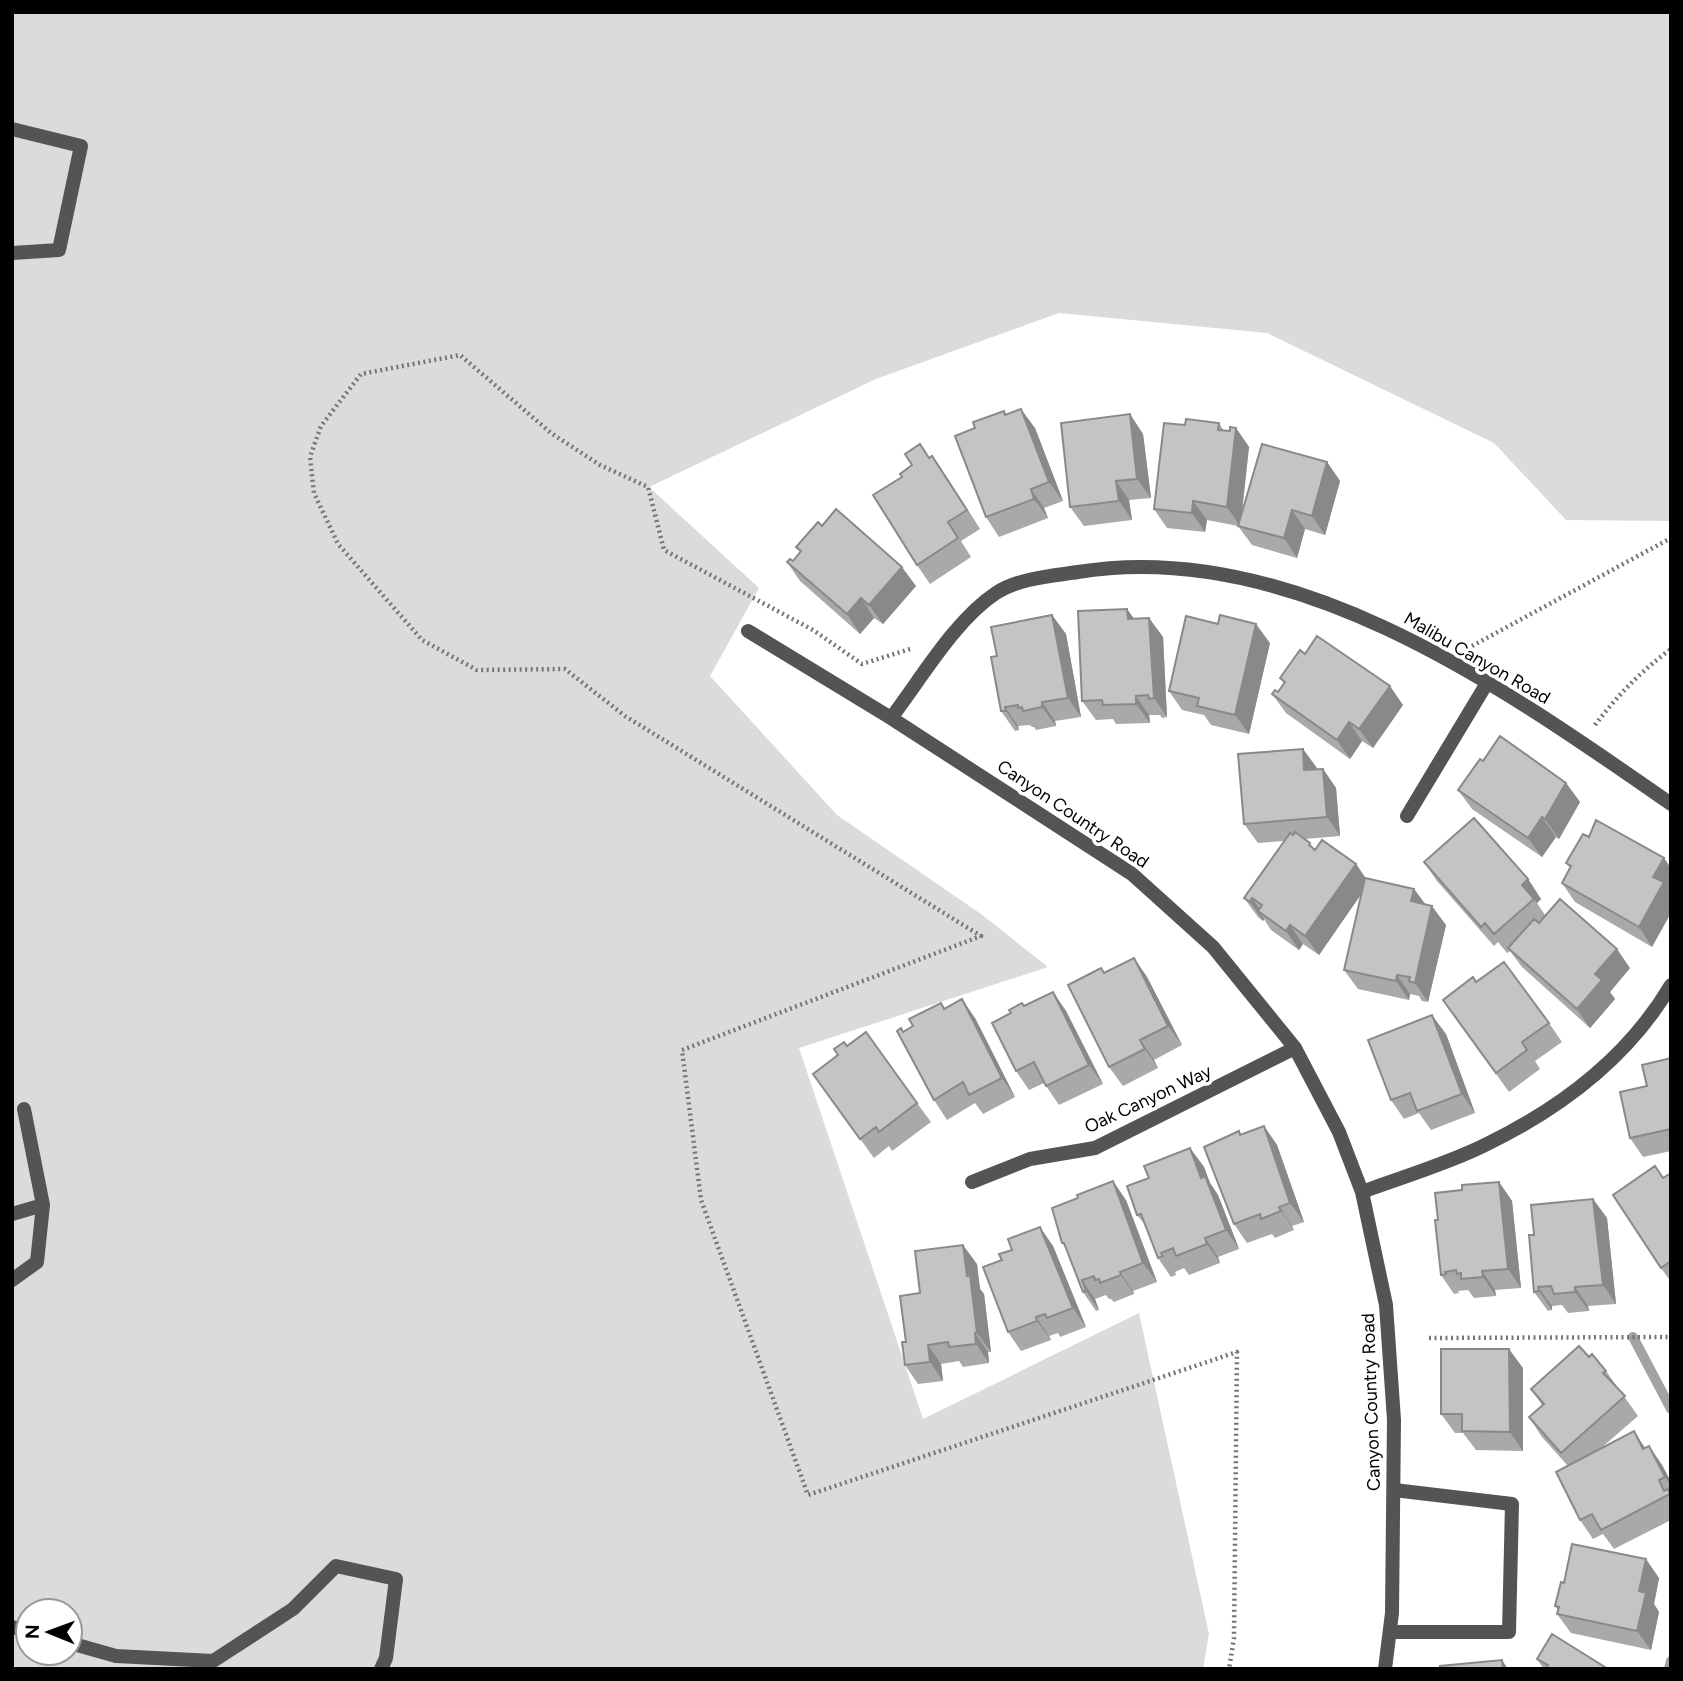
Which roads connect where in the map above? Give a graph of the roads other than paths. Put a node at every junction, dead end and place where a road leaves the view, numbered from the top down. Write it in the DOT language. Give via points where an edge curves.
graph roads {
  1 [pos="12,129"];
  2 [pos="12,253"];
  3 [pos="748,631"];
  4 [pos="1487,682"];
  5 [pos="891,718"];
  6 [pos="1671,804"];
  7 [pos="1407,816"];
  8 [pos="1671,985"];
  9 [pos="1296,1048"];
  10 [pos="24,1109"];
  11 [pos="972,1182"];
  12 [pos="1362,1192"];
  13 [pos="43,1205"];
  14 [pos="12,1214"];
  15 [pos="12,1280"];
  16 [pos="1394,1490"];
  17 [pos="1390,1632"];
  18 [pos="84,1647"];
  19 [pos="381,1669"];
  20 [pos="1385,1669"];
  1 -- 2 [label="street" via="80,146 59,250"];
  3 -- 5 [label="street, Canyon Country Road"];
  4 -- 5 [label="street, Malibu Canyon Road" via="1426,648 1297,593 1225,573 1105,568 1033,579 998,592 966,618"];
  4 -- 6 [label="street, Malibu Canyon Road"];
  4 -- 7 [label="street"];
  5 -- 9 [label="street, Canyon Country Road" via="1132,874 1213,947"];
  8 -- 12 [label="street" via="1654,1013 1615,1057 1567,1097 1487,1145"];
  9 -- 11 [label="street, Oak Canyon Way" via="1095,1148 1030,1159"];
  9 -- 12 [label="street, Canyon Country Road" via="1339,1132"];
  10 -- 13 [label="street"];
  12 -- 16 [label="street, Canyon Country Road" via="1386,1305"];
  13 -- 14 [label="street"];
  13 -- 15 [label="street" via="37,1262"];
  16 -- 17 [label="street, Canyon Country Road"];
  16 -- 17 [label="street" via="1512,1504 1509,1632"];
  17 -- 20 [label="street, Canyon Country Road"];
  18 -- 19 [label="street" via="116,1656 213,1661 293,1609 336,1566 396,1579"];
}
